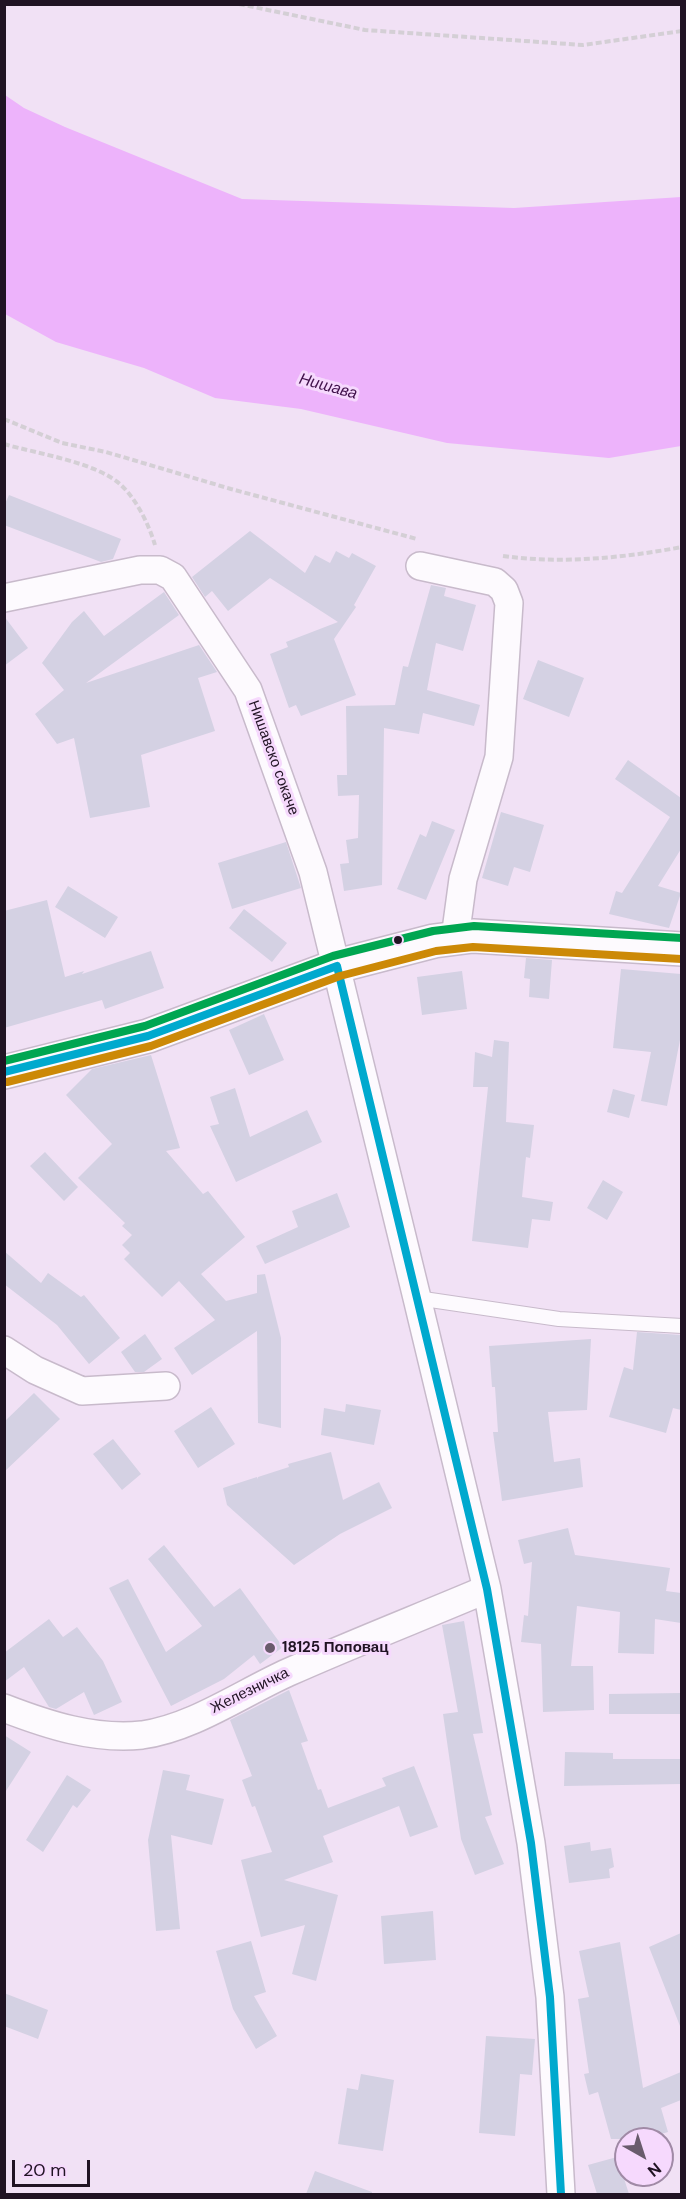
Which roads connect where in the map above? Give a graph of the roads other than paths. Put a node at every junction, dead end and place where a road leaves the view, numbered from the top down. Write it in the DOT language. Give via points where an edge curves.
graph roads {
  1 [pos="420,566"];
  2 [pos="4,598"];
  3 [pos="455,938"];
  4 [pos="681,949"];
  5 [pos="337,966"];
  6 [pos="4,1071"];
  7 [pos="417,1298"];
  8 [pos="681,1326"];
  9 [pos="4,1350"];
  10 [pos="166,1386"];
  11 [pos="487,1589"];
  12 [pos="4,1708"];
  13 [pos="561,2194"];
  1 -- 3 [label="street" via="495,582 504,590 509,603 499,757 463,879"];
  2 -- 5 [label="street, Нишавско сокаче" via="140,570 165,572 173,577 248,690 313,872"];
  3 -- 4 [label="street"];
  3 -- 5 [label="street"];
  5 -- 6 [label="street" via="148,1036"];
  5 -- 7 [label="street, Нишавско сокаче"];
  7 -- 8 [label="lane" via="559,1319"];
  7 -- 11 [label="street, Нишавско сокаче"];
  9 -- 10 [label="street" via="35,1370 82,1391"];
  11 -- 12 [label="street, Железничка" via="287,1672 165,1729 141,1735 56,1728"];
  11 -- 13 [label="street, Нишавско сокаче" via="531,1842 550,1997"];
}
